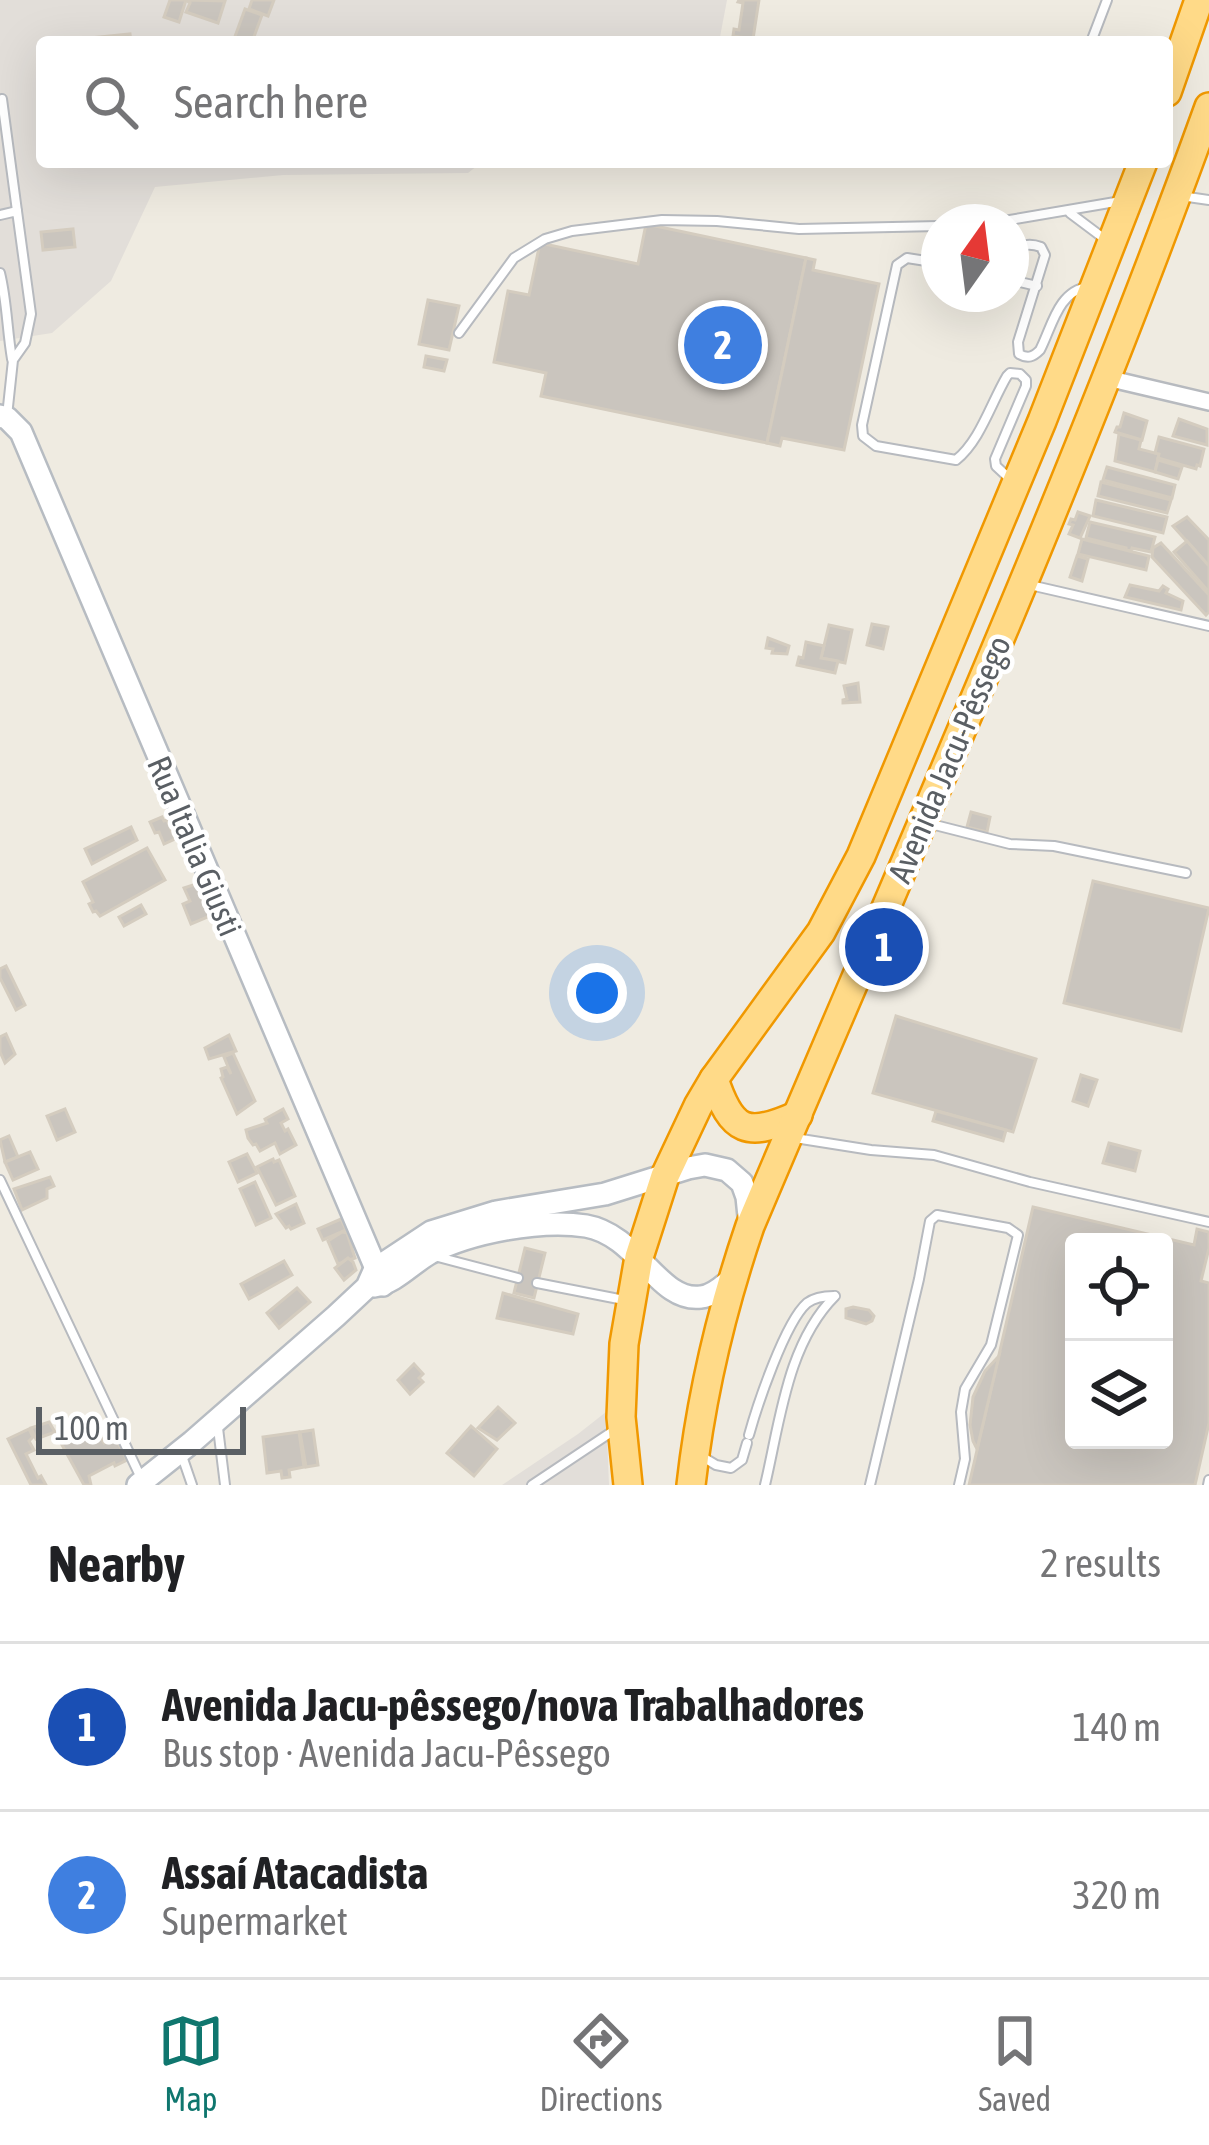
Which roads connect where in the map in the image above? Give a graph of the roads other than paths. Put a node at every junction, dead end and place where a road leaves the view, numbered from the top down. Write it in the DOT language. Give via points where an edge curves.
graph roads {
  1 [pos="1107,0"];
  2 [pos="1199,0"];
  3 [pos="1093,36"];
  4 [pos="1173,75"];
  5 [pos="2,99"];
  6 [pos="1209,107"];
  7 [pos="1141,168"];
  8 [pos="1177,196"];
  9 [pos="1130,200"];
  10 [pos="1209,200"];
  11 [pos="17,211"];
  12 [pos="1069,212"];
  13 [pos="0,215"];
  14 [pos="1029,218"];
  15 [pos="921,226"];
  16 [pos="1112,244"];
  17 [pos="1029,245"];
  18 [pos="921,260"];
  19 [pos="0,273"];
  20 [pos="1029,284"];
  21 [pos="1037,286"];
  22 [pos="1095,286"];
  23 [pos="459,333"];
  24 [pos="13,360"];
  25 [pos="1106,378"];
  26 [pos="1209,402"];
  27 [pos="3,417"];
  28 [pos="1016,484"];
  29 [pos="1022,584"];
  30 [pos="1209,626"];
  31 [pos="924,821"];
  32 [pos="1186,873"];
  33 [pos="714,1079"];
  34 [pos="793,1126"];
  35 [pos="665,1176"];
  36 [pos="0,1180"];
  37 [pos="1209,1222"];
  38 [pos="750,1226"];
  39 [pos="429,1254"];
  40 [pos="639,1257"];
  41 [pos="733,1278"];
  42 [pos="518,1279"];
  43 [pos="375,1280"];
  44 [pos="538,1283"];
  45 [pos="631,1301"];
  46 [pos="218,1420"];
  47 [pos="622,1424"];
  48 [pos="180,1452"];
  49 [pos="694,1452"];
  50 [pos="140,1483"];
  51 [pos="192,1485"];
  52 [pos="225,1485"];
  53 [pos="532,1485"];
  54 [pos="628,1485"];
  55 [pos="691,1485"];
  56 [pos="765,1485"];
  57 [pos="870,1485"];
  58 [pos="959,1485"];
  1 -- 3 [label="lane"];
  2 -- 4 [label="highway"];
  5 -- 11 [label="lane"];
  6 -- 8 [label="highway, Avenida Jacu-Pêssego"];
  7 -- 9 [label="highway, Avenida Jacu-Pêssego"];
  8 -- 10 [label="lane"];
  8 -- 25 [label="highway, Avenida Jacu-Pêssego"];
  9 -- 12 [label="lane"];
  9 -- 16 [label="highway, Avenida Jacu-Pêssego"];
  11 -- 13 [label="lane"];
  11 -- 24 [label="lane" via="31,314"];
  12 -- 14 [label="lane"];
  12 -- 16 [label="lane"];
  15 -- 23 [label="lane" via="662,220 572,231 514,258"];
  16 -- 22 [label="highway, Avenida Jacu-Pêssego"];
  17 -- 21 [label="lane" via="1043,249 1045,259"];
  18 -- 28 [label="lane" via="897,266 863,436 876,446 956,460 1007,376 1020,374 1026,386 995,459"];
  19 -- 24 [label="lane"];
  20 -- 21 [label="lane"];
  21 -- 22 [label="lane" via="1018,343 1028,358 1043,346 1068,295"];
  22 -- 28 [label="highway, Avenida Jacu-Pêssego"];
  24 -- 27 [label="lane"];
  25 -- 26 [label="street"];
  25 -- 29 [label="highway, Avenida Jacu-Pêssego"];
  27 -- 43 [label="main road, Rua Italia Giusti" via="21,432"];
  28 -- 33 [label="highway, Avenida Jacu-Pêssego" via="861,856 821,932"];
  29 -- 30 [label="lane"];
  29 -- 31 [label="highway, Avenida Jacu-Pêssego"];
  31 -- 32 [label="lane"];
  31 -- 34 [label="highway, Avenida Jacu-Pêssego"];
  33 -- 34 [label="highway" via="727,1111 746,1127"];
  33 -- 35 [label="highway, Avenida Jacu-Pêssego"];
  34 -- 37 [label="lane"];
  34 -- 38 [label="highway, Avenida Jacu-Pêssego"];
  35 -- 38 [label="main road" via="699,1166 727,1170 742,1183"];
  35 -- 40 [label="highway, Avenida Jacu-Pêssego"];
  35 -- 43 [label="main road" via="447,1226 418,1238"];
  36 -- 50 [label="lane"];
  38 -- 41 [label="highway, Avenida Jacu-Pêssego"];
  39 -- 40 [label="main road" via="504,1230 569,1224 608,1232"];
  39 -- 42 [label="lane"];
  39 -- 43 [label="main road"];
  40 -- 41 [label="main road" via="685,1295 704,1297"];
  40 -- 45 [label="highway, Avenida Jacu-Pêssego"];
  41 -- 49 [label="highway, Avenida Jacu-Pêssego"];
  43 -- 46 [label="main road"];
  44 -- 45 [label="lane"];
  45 -- 47 [label="highway, Avenida Jacu-Pêssego"];
  46 -- 48 [label="main road"];
  46 -- 52 [label="lane"];
  47 -- 53 [label="lane"];
  47 -- 54 [label="highway, Avenida Jacu-Pêssego"];
  48 -- 50 [label="main road"];
  48 -- 51 [label="lane"];
  49 -- 55 [label="highway, Avenida Jacu-Pêssego"];
  49 -- 56 [label="lane" via="716,1465 740,1463 796,1316 811,1300 836,1296 799,1352"];
  57 -- 58 [label="lane" via="937,1215 1018,1235 991,1345 964,1389"];
}
